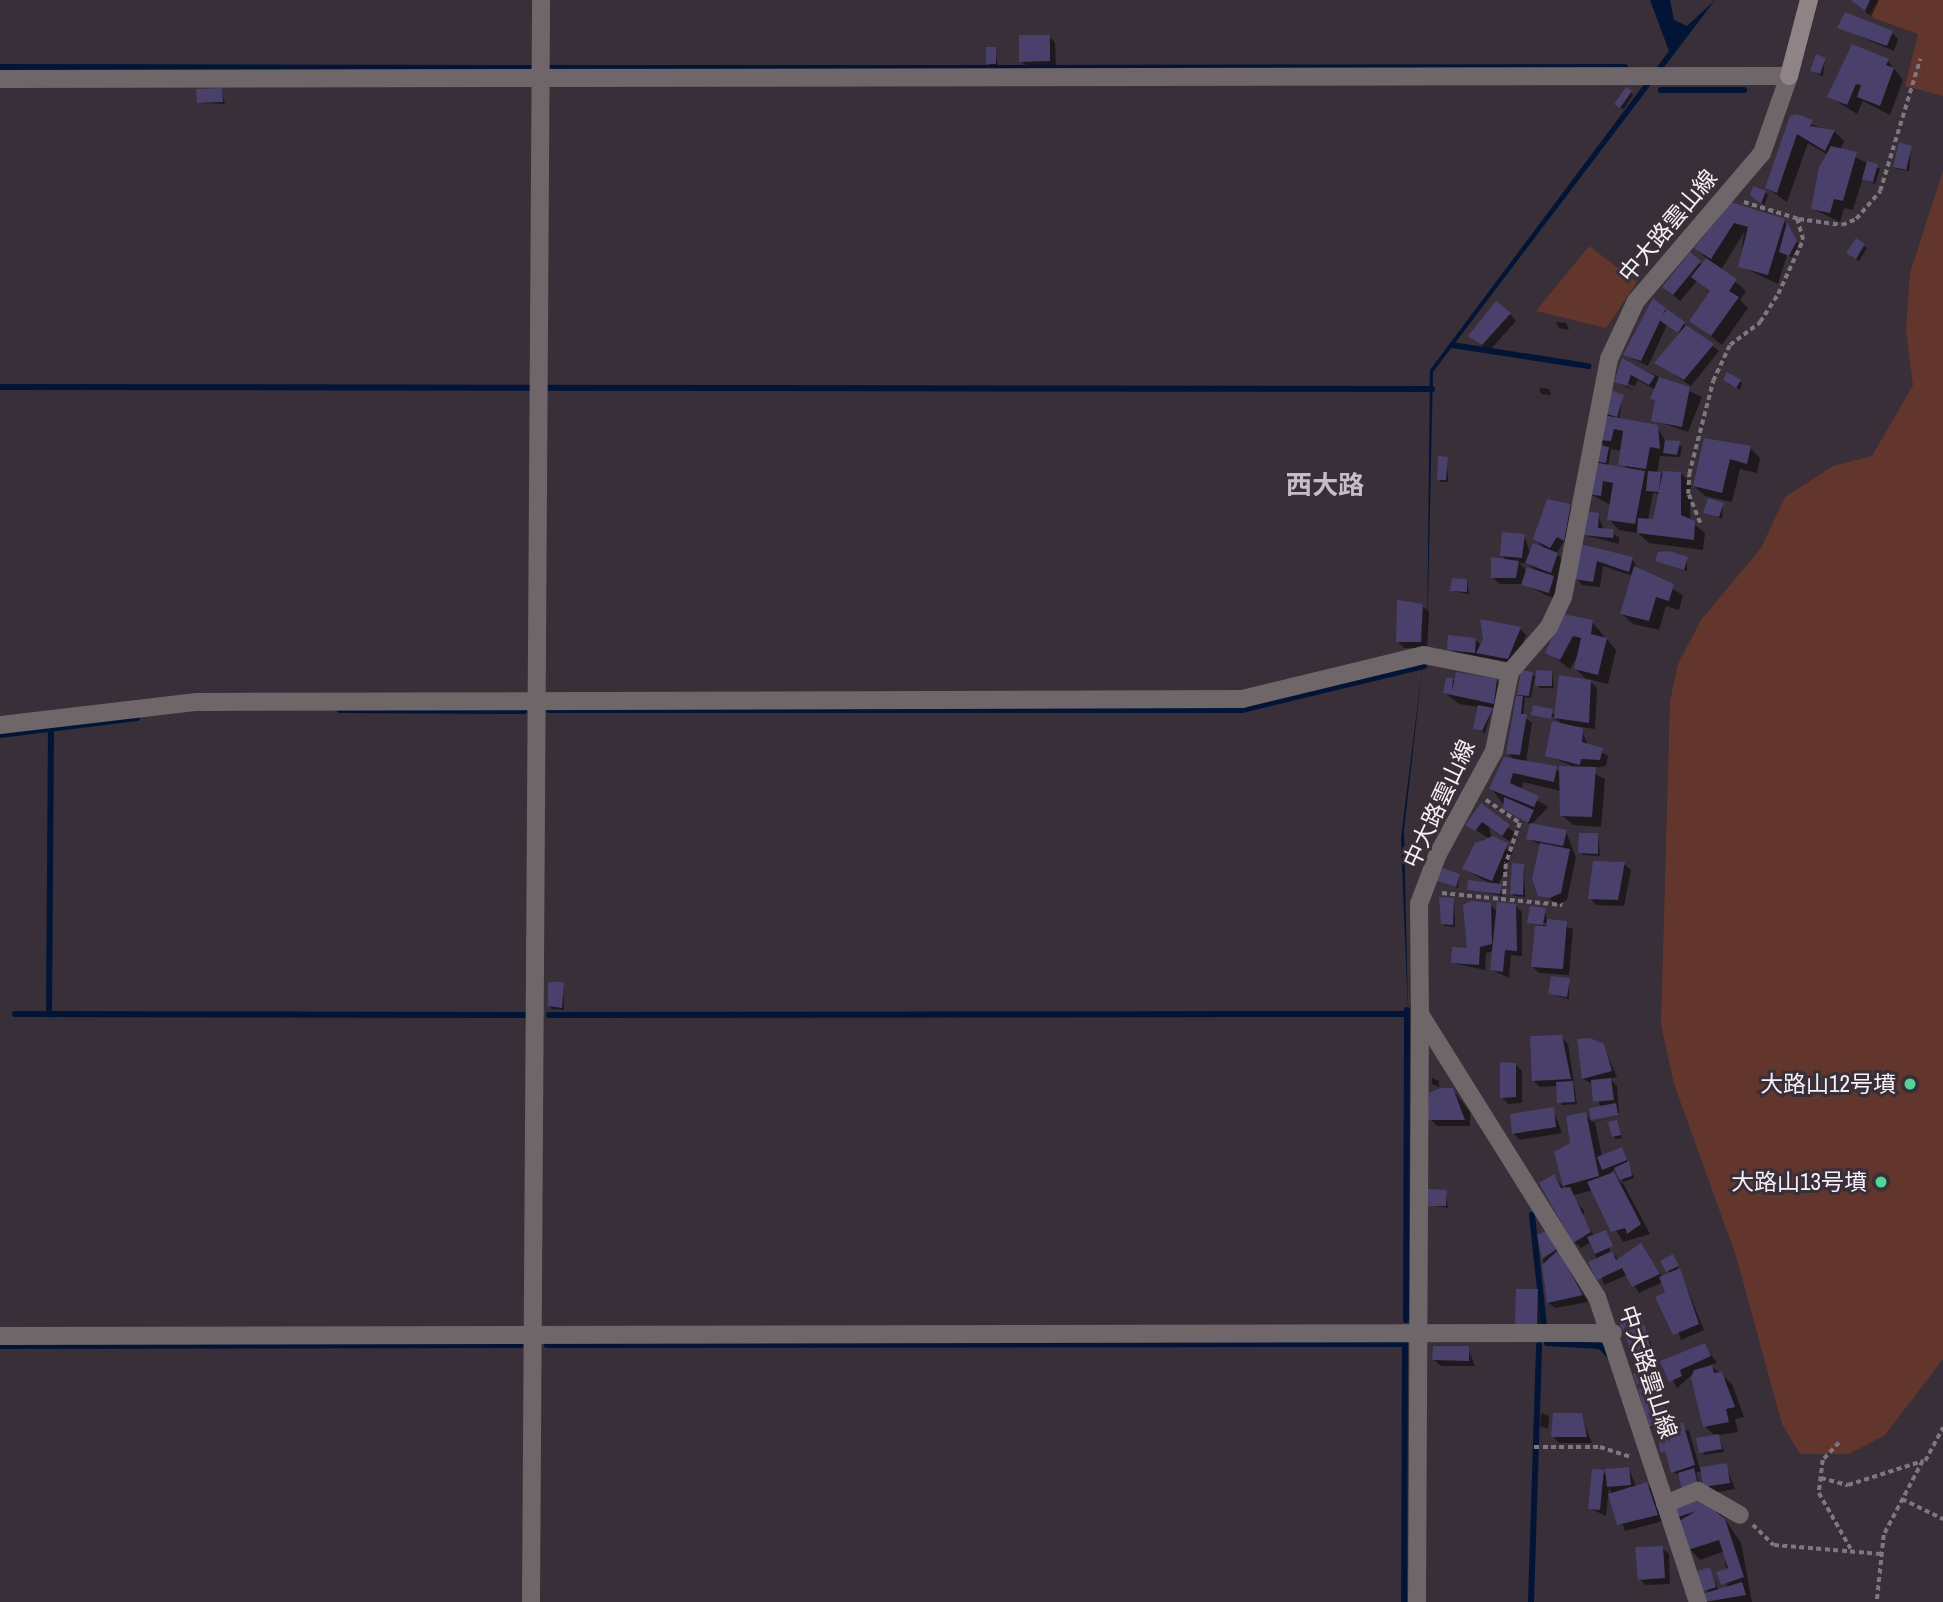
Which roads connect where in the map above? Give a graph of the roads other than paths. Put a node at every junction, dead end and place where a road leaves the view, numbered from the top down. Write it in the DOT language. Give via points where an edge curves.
graph roads {
  1 [pos="541,0"];
  2 [pos="1809,0"];
  3 [pos="1788,76"];
  4 [pos="540,78"];
  5 [pos="0,79"];
  6 [pos="1510,672"];
  7 [pos="537,698"];
  8 [pos="0,725"];
  9 [pos="1420,1014"];
  10 [pos="1418,1333"];
  11 [pos="1613,1333"];
  12 [pos="0,1336"];
  13 [pos="535,1336"];
  14 [pos="1665,1504"];
  15 [pos="1740,1515"];
  16 [pos="531,1602"];
  17 [pos="1418,1602"];
  18 [pos="1698,1602"];
  1 -- 4 [label="street"];
  2 -- 3 [label="street, 中大路雲山線"];
  3 -- 4 [label="street"];
  3 -- 6 [label="street, 中大路雲山線" via="1762,153 1636,301 1594,416 1563,597 1549,627"];
  4 -- 5 [label="street"];
  4 -- 7 [label="street"];
  6 -- 7 [label="street" via="1424,655 1242,699"];
  6 -- 9 [label="street, 中大路雲山線" via="1494,751 1437,856 1419,904"];
  7 -- 8 [label="street" via="197,702"];
  7 -- 13 [label="street"];
  9 -- 10 [label="street"];
  9 -- 11 [label="street, 中大路雲山線"];
  10 -- 11 [label="street"];
  10 -- 13 [label="street"];
  10 -- 17 [label="street"];
  11 -- 14 [label="street, 中大路雲山線"];
  12 -- 13 [label="street"];
  13 -- 16 [label="street"];
  14 -- 15 [label="street" via="1698,1491"];
  14 -- 18 [label="street, 中大路雲山線"];
}
